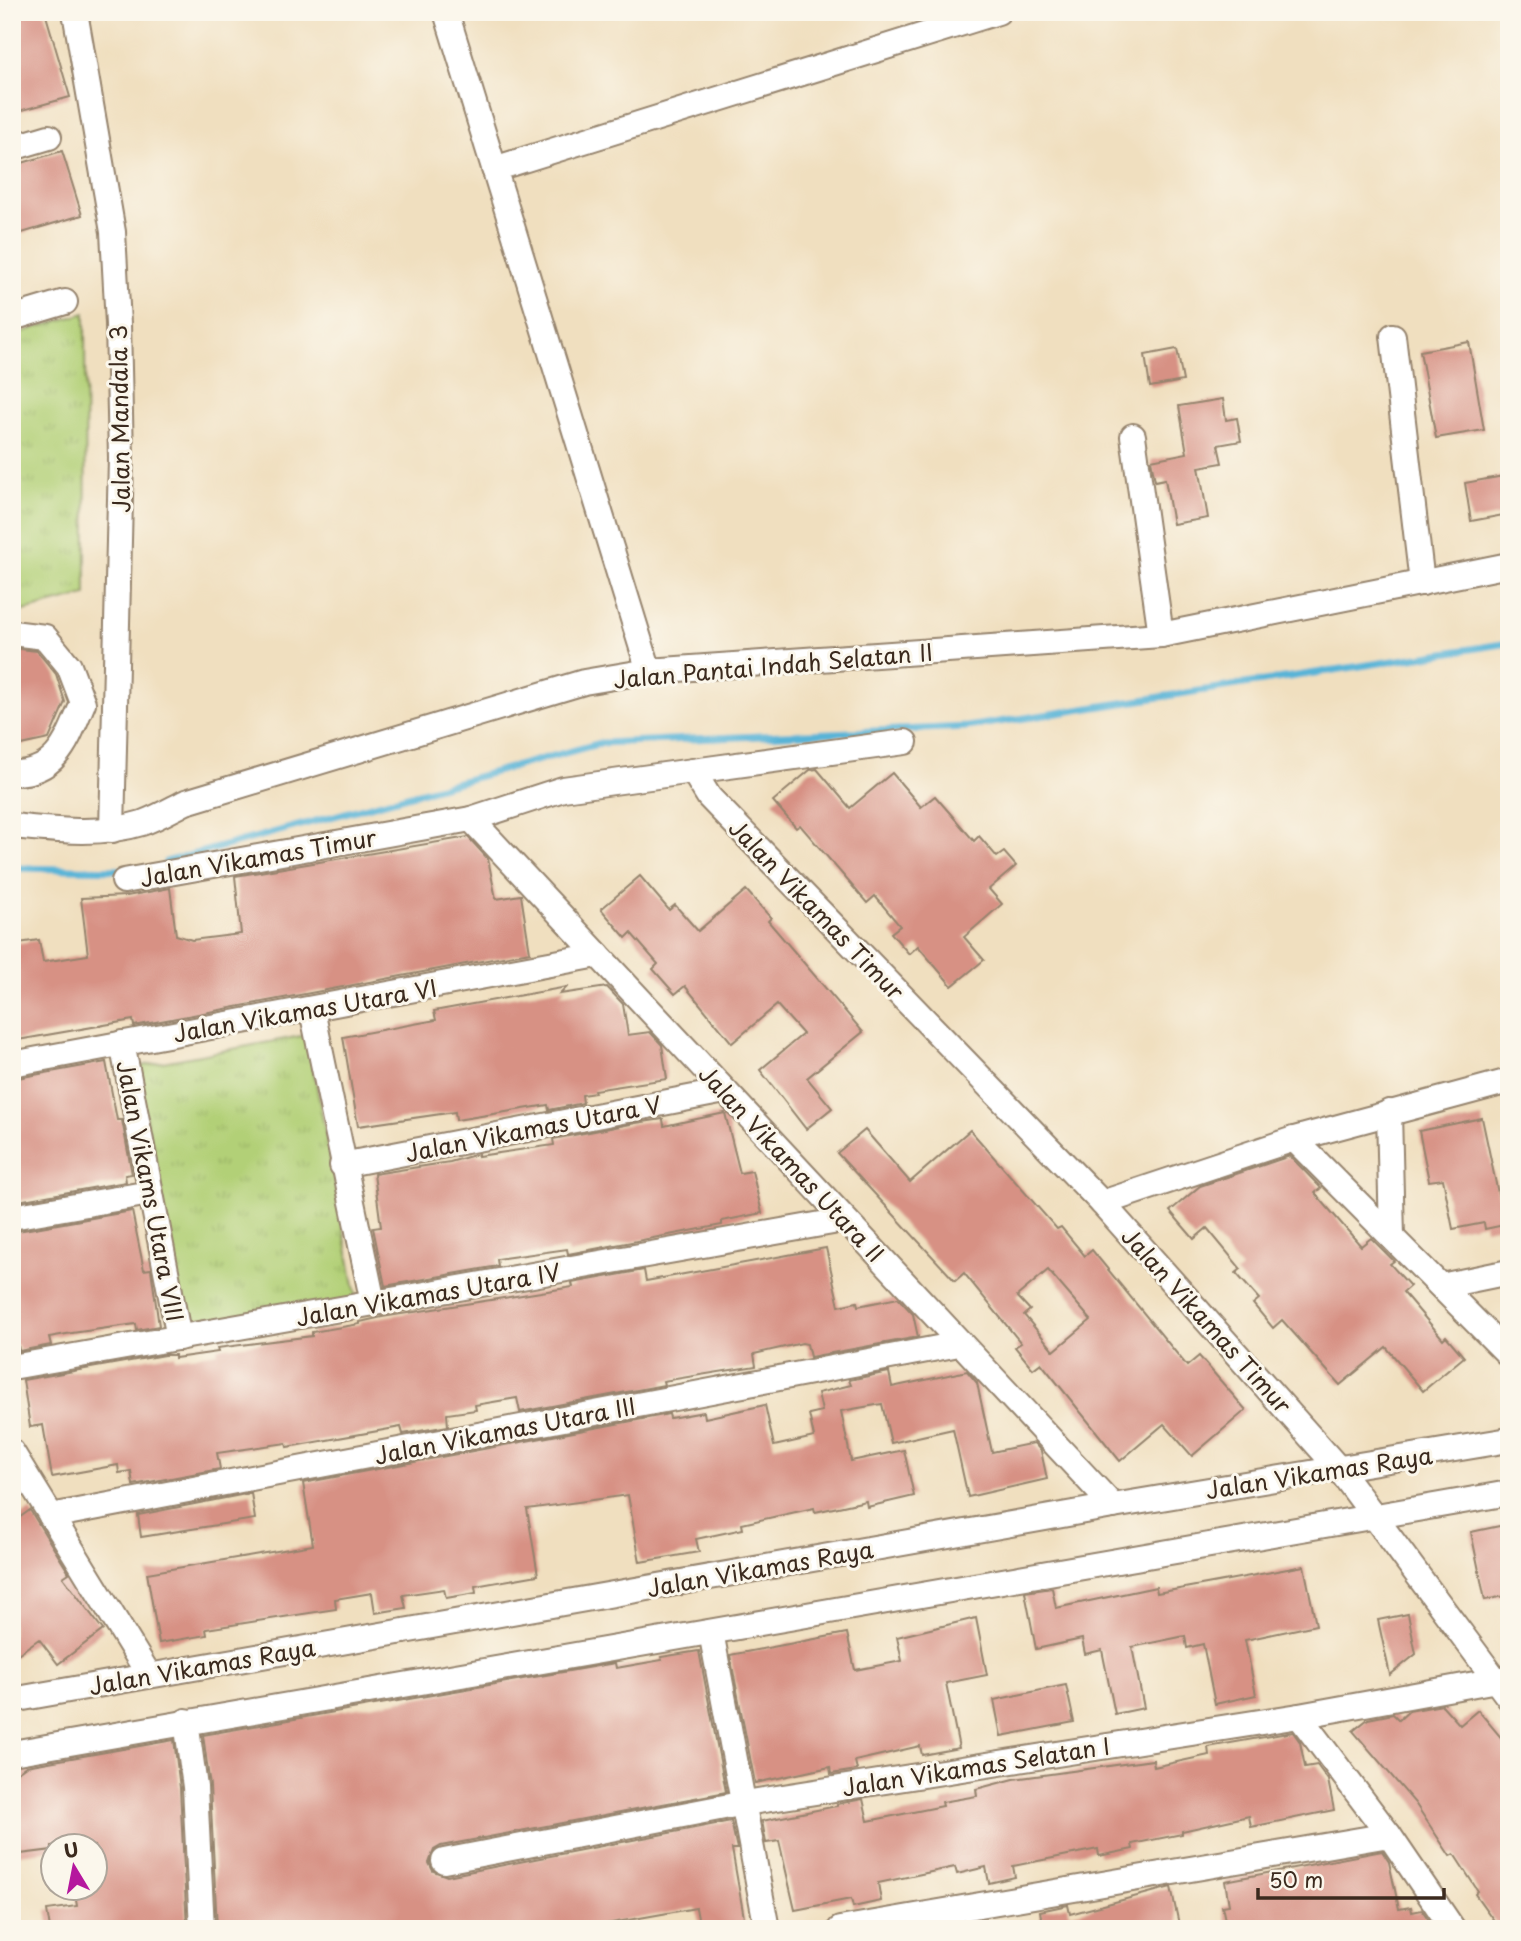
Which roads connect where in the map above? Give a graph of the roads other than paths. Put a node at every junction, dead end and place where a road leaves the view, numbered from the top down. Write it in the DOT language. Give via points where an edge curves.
graph roads {
  1 [pos="75,12"];
  2 [pos="446,12"];
  3 [pos="998,12"];
  4 [pos="49,137"];
  5 [pos="12,148"];
  6 [pos="494,169"];
  7 [pos="65,302"];
  8 [pos="12,318"];
  9 [pos="1393,336"];
  10 [pos="1133,436"];
  11 [pos="1509,565"];
  12 [pos="1422,583"];
  13 [pos="12,633"];
  14 [pos="1161,635"];
  15 [pos="649,671"];
  16 [pos="905,742"];
  17 [pos="693,771"];
  18 [pos="12,773"];
  19 [pos="471,819"];
  20 [pos="12,826"];
  21 [pos="112,830"];
  22 [pos="124,881"];
  23 [pos="598,956"];
  24 [pos="313,1010"];
  25 [pos="122,1043"];
  26 [pos="12,1063"];
  27 [pos="1509,1081"];
  28 [pos="724,1091"];
  29 [pos="1389,1112"];
  30 [pos="1294,1139"];
  31 [pos="342,1165"];
  32 [pos="150,1193"];
  33 [pos="1102,1203"];
  34 [pos="12,1217"];
  35 [pos="844,1220"];
  36 [pos="1392,1237"];
  37 [pos="1509,1272"];
  38 [pos="1441,1286"];
  39 [pos="373,1303"];
  40 [pos="179,1338"];
  41 [pos="959,1343"];
  42 [pos="1509,1355"];
  43 [pos="12,1367"];
  44 [pos="1509,1440"];
  45 [pos="12,1452"];
  46 [pos="1343,1475"];
  47 [pos="1509,1493"];
  48 [pos="1113,1506"];
  49 [pos="1370,1514"];
  50 [pos="51,1516"];
  51 [pos="711,1632"];
  52 [pos="149,1675"];
  53 [pos="1504,1685"];
  54 [pos="12,1700"];
  55 [pos="1299,1716"];
  56 [pos="186,1720"];
  57 [pos="12,1753"];
  58 [pos="745,1803"];
  59 [pos="1389,1835"];
  60 [pos="444,1861"];
  61 [pos="202,1929"];
  62 [pos="767,1929"];
  63 [pos="840,1929"];
  64 [pos="1453,1929"];
  1 -- 21 [label="street, Jalan Mandala 3" via="113,232 118,324 121,458"];
  2 -- 6 [label="street"];
  3 -- 6 [label="street"];
  4 -- 5 [label="street"];
  6 -- 15 [label="street"];
  7 -- 8 [label="street"];
  9 -- 12 [label="street"];
  10 -- 14 [label="street"];
  11 -- 12 [label="street, Jalan Pantai Indah Selatan II"];
  12 -- 14 [label="street, Jalan Pantai Indah Selatan II"];
  13 -- 18 [label="street" via="45,637 69,666 83,703 62,752 29,773"];
  14 -- 15 [label="street, Jalan Pantai Indah Selatan II"];
  15 -- 21 [label="street, Jalan Pantai Indah Selatan II" via="546,692 186,802 144,822"];
  16 -- 17 [label="street"];
  17 -- 19 [label="street, Jalan Vikamas Timur" via="563,789"];
  17 -- 33 [label="street, Jalan Vikamas Timur" via="718,807"];
  19 -- 22 [label="street, Jalan Vikamas Timur"];
  19 -- 23 [label="street, Jalan Vikamas Utara II"];
  20 -- 21 [label="street, Jalan Pantai Indah Selatan II"];
  23 -- 24 [label="street, Jalan Vikamas Utara VI"];
  23 -- 28 [label="street, Jalan Vikamas Utara II"];
  24 -- 25 [label="street, Jalan Vikamas Utara VI"];
  24 -- 31 [label="street"];
  25 -- 26 [label="street, Jalan Vikamas Utara VI"];
  25 -- 32 [label="street, Jalan Vikams Utara VIII"];
  27 -- 29 [label="street"];
  28 -- 31 [label="street, Jalan Vikamas Utara V"];
  28 -- 35 [label="street, Jalan Vikamas Utara II"];
  29 -- 30 [label="street"];
  29 -- 36 [label="street"];
  30 -- 33 [label="street"];
  30 -- 36 [label="street"];
  31 -- 39 [label="street"];
  32 -- 34 [label="street"];
  32 -- 40 [label="street, Jalan Vikams Utara VIII"];
  33 -- 46 [label="street, Jalan Vikamas Timur"];
  35 -- 39 [label="street, Jalan Vikamas Utara IV"];
  35 -- 41 [label="street, Jalan Vikamas Utara II"];
  36 -- 38 [label="street"];
  37 -- 38 [label="street"];
  38 -- 42 [label="street"];
  39 -- 40 [label="street, Jalan Vikamas Utara IV"];
  40 -- 43 [label="street, Jalan Vikamas Utara IV"];
  41 -- 48 [label="street, Jalan Vikamas Utara II"];
  41 -- 50 [label="street, Jalan Vikamas Utara III"];
  44 -- 46 [label="street, Jalan Vikamas Raya"];
  45 -- 50 [label="street"];
  46 -- 48 [label="street, Jalan Vikamas Raya"];
  46 -- 49 [label="street, Jalan Vikamas Timur"];
  47 -- 49 [label="street"];
  48 -- 52 [label="street, Jalan Vikamas Raya"];
  49 -- 51 [label="street"];
  49 -- 53 [label="street, Jalan Vikamas Timur"];
  50 -- 52 [label="street"];
  51 -- 56 [label="street"];
  51 -- 58 [label="street"];
  52 -- 54 [label="street, Jalan Vikamas Raya"];
  53 -- 55 [label="street, Jalan Vikamas Selatan I"];
  55 -- 58 [label="street, Jalan Vikamas Selatan I"];
  55 -- 59 [label="street"];
  56 -- 57 [label="street"];
  56 -- 61 [label="street" via="195,1787"];
  58 -- 60 [label="street, Jalan Vikamas Selatan I"];
  58 -- 62 [label="street"];
  59 -- 63 [label="street"];
  59 -- 64 [label="street"];
}
